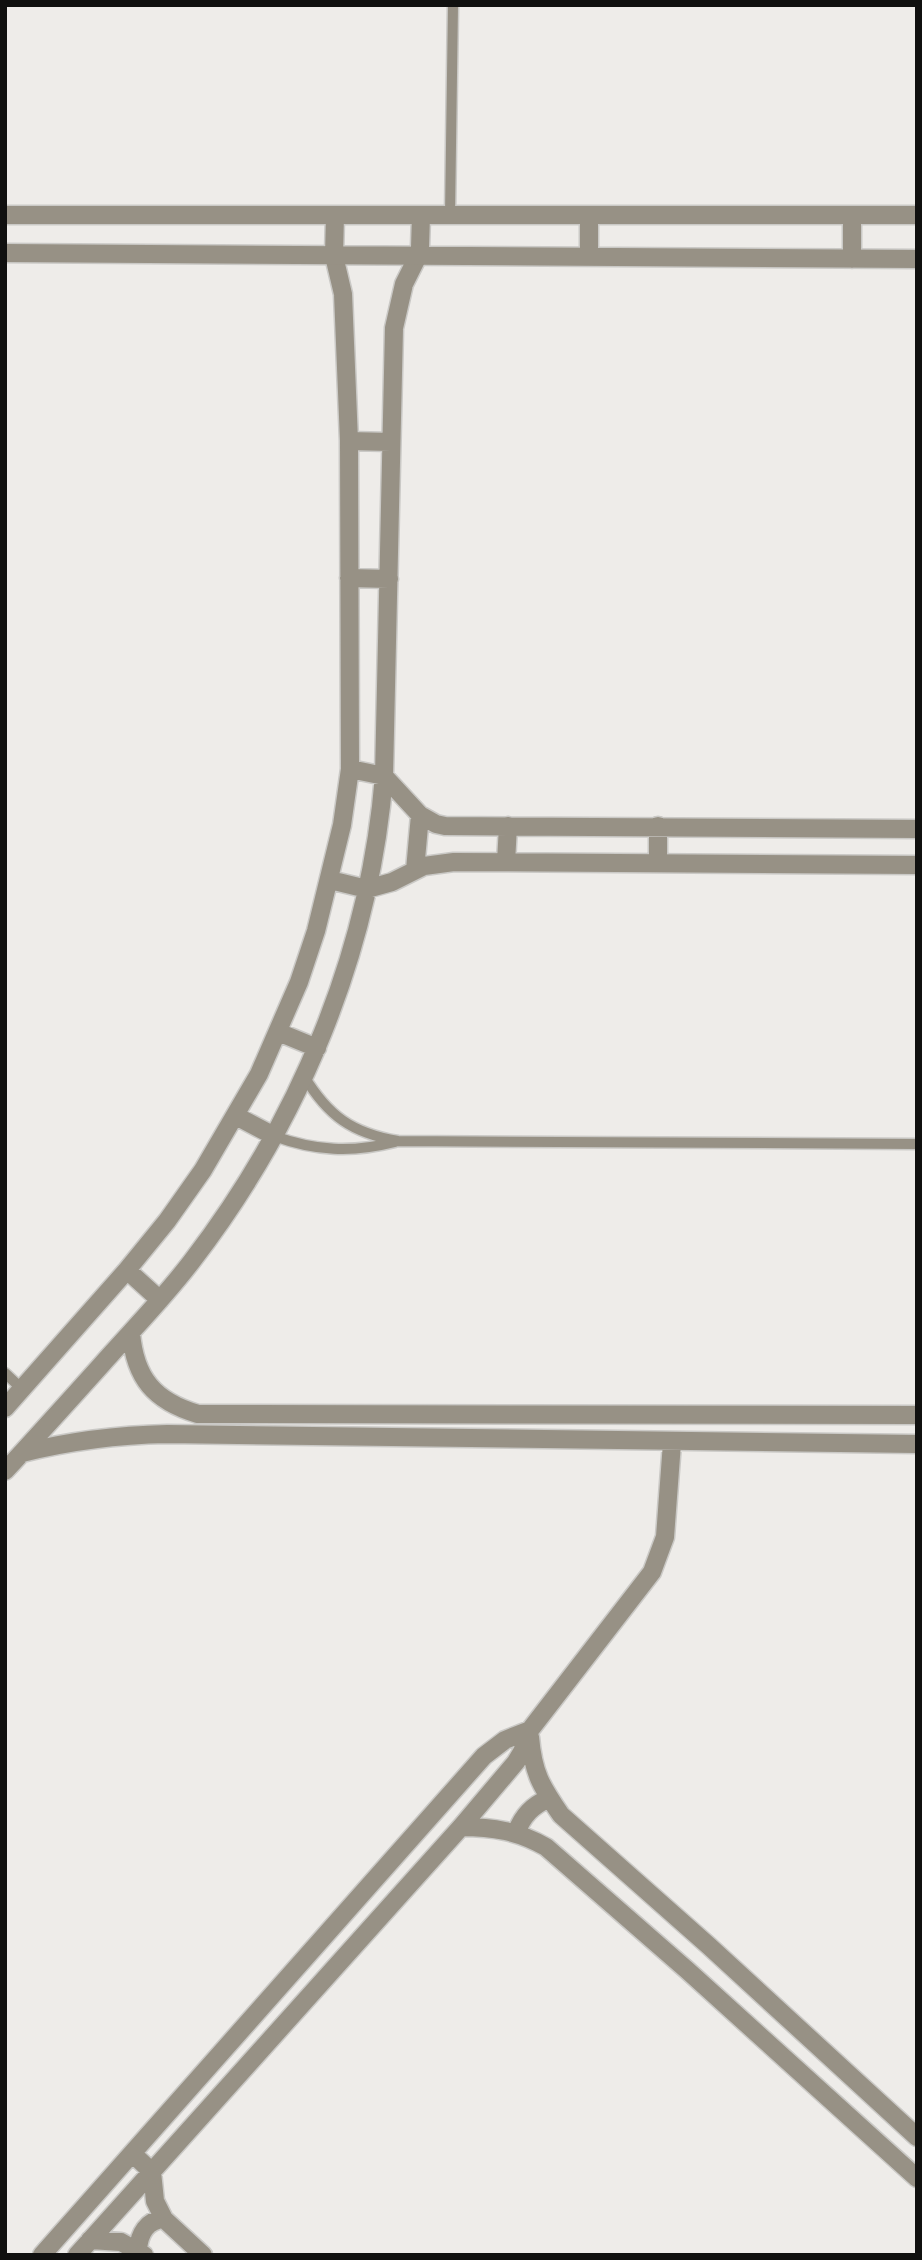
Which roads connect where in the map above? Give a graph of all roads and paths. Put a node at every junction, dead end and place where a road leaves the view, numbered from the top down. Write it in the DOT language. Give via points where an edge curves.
graph roads {
  1 [pos="453,5"];
  2 [pos="5,215"];
  3 [pos="335,215"];
  4 [pos="421,215"];
  5 [pos="450,215"];
  6 [pos="589,215"];
  7 [pos="852,215"];
  8 [pos="917,215"];
  9 [pos="5,253"];
  10 [pos="334,256"];
  11 [pos="418,256"];
  12 [pos="589,257"];
  13 [pos="852,259"];
  14 [pos="917,259"];
  15 [pos="349,441"];
  16 [pos="391,442"];
  17 [pos="349,578"];
  18 [pos="389,579"];
  19 [pos="350,769"];
  20 [pos="384,776"];
  21 [pos="420,815"];
  22 [pos="508,826"];
  23 [pos="658,826"];
  24 [pos="917,829"];
  25 [pos="506,862"];
  26 [pos="657,863"];
  27 [pos="917,865"];
  28 [pos="415,870"];
  29 [pos="330,880"];
  30 [pos="367,889"];
  31 [pos="278,1032"];
  32 [pos="317,1048"];
  33 [pos="304,1076"];
  34 [pos="236,1115"];
  35 [pos="274,1136"];
  36 [pos="398,1141"];
  37 [pos="917,1144"];
  38 [pos="127,1270"];
  39 [pos="160,1300"];
  40 [pos="131,1333"];
  41 [pos="5,1373"];
  42 [pos="22,1389"];
  43 [pos="5,1408"];
  44 [pos="234,1414"];
  45 [pos="551,1415"];
  46 [pos="917,1415"];
  47 [pos="234,1436"];
  48 [pos="550,1440"];
  49 [pos="672,1443"];
  50 [pos="917,1444"];
  51 [pos="22,1453"];
  52 [pos="5,1471"];
  53 [pos="530,1730"];
  54 [pos="549,1798"];
  55 [pos="461,1827"];
  56 [pos="516,1833"];
  57 [pos="709,1946"];
  58 [pos="687,1970"];
  59 [pos="801,2031"];
  60 [pos="780,2054"];
  61 [pos="899,2121"];
  62 [pos="917,2137"];
  63 [pos="878,2143"];
  64 [pos="133,2154"];
  65 [pos="152,2172"];
  66 [pos="917,2178"];
  67 [pos="164,2220"];
  68 [pos="90,2240"];
  69 [pos="141,2252"];
  70 [pos="42,2255"];
  71 [pos="77,2255"];
  72 [pos="203,2255"];
  1 -- 5 [label="lane"];
  2 -- 3 [label="street"];
  3 -- 4 [label="street"];
  3 -- 10 [label="street"];
  4 -- 5 [label="street"];
  4 -- 11 [label="street"];
  5 -- 6 [label="street"];
  6 -- 7 [label="street"];
  6 -- 12 [label="street"];
  7 -- 8 [label="street"];
  7 -- 13 [label="street"];
  9 -- 10 [label="street"];
  10 -- 11 [label="street"];
  10 -- 15 [label="street" via="343,294"];
  11 -- 12 [label="street"];
  11 -- 16 [label="street" via="396,313"];
  12 -- 13 [label="street"];
  13 -- 14 [label="street"];
  15 -- 16 [label="street"];
  15 -- 17 [label="street"];
  16 -- 18 [label="street"];
  17 -- 18 [label="street"];
  17 -- 19 [label="street"];
  18 -- 20 [label="street"];
  19 -- 20 [label="street"];
  19 -- 29 [label="street"];
  20 -- 21 [label="street"];
  20 -- 30 [label="street"];
  21 -- 22 [label="street" via="445,826"];
  21 -- 28 [label="street"];
  22 -- 23 [label="street"];
  22 -- 25 [label="street"];
  23 -- 24 [label="street"];
  23 -- 26 [label="street"];
  25 -- 26 [label="street"];
  25 -- 28 [label="street" via="444,862"];
  26 -- 27 [label="street"];
  28 -- 30 [label="street"];
  29 -- 30 [label="street"];
  29 -- 31 [label="street" via="312,944"];
  30 -- 32 [label="street"];
  31 -- 32 [label="street"];
  31 -- 34 [label="street"];
  32 -- 33 [label="street"];
  33 -- 35 [label="street"];
  33 -- 36 [label="lane" via="316,1096 353,1128"];
  34 -- 35 [label="street"];
  34 -- 38 [label="street" via="203,1170"];
  35 -- 36 [label="lane" via="323,1149 348,1150"];
  35 -- 39 [label="street" via="220,1223"];
  36 -- 37 [label="lane"];
  38 -- 39 [label="street"];
  38 -- 42 [label="street"];
  39 -- 40 [label="street"];
  40 -- 44 [label="street" via="139,1370 163,1399 198,1414"];
  40 -- 51 [label="street"];
  41 -- 42 [label="lane"];
  42 -- 43 [label="street"];
  44 -- 45 [label="street"];
  44 -- 47 [label="street"];
  45 -- 46 [label="street"];
  45 -- 48 [label="street"];
  47 -- 48 [label="street"];
  47 -- 51 [label="street" via="109,1437"];
  48 -- 49 [label="street"];
  49 -- 50 [label="street"];
  49 -- 53 [label="street" via="664,1537 652,1572"];
  51 -- 52 [label="street"];
  53 -- 54 [label="street" via="532,1763"];
  53 -- 55 [label="street" via="516,1762"];
  53 -- 64 [label="street" via="505,1740 484,1756"];
  54 -- 56 [label="street" via="528,1811"];
  54 -- 57 [label="street" via="561,1815"];
  55 -- 56 [label="street"];
  55 -- 65 [label="street"];
  56 -- 58 [label="street" via="546,1847"];
  57 -- 58 [label="street"];
  57 -- 59 [label="street"];
  58 -- 60 [label="street"];
  59 -- 60 [label="street"];
  59 -- 61 [label="street"];
  60 -- 63 [label="street"];
  61 -- 62 [label="street"];
  61 -- 63 [label="street"];
  63 -- 66 [label="street"];
  64 -- 65 [label="street"];
  64 -- 70 [label="street"];
  65 -- 67 [label="street" via="155,2202"];
  65 -- 68 [label="street"];
  67 -- 69 [label="street" via="142,2232"];
  67 -- 72 [label="street"];
  68 -- 69 [label="street" via="121,2242"];
  68 -- 71 [label="street"];
}
